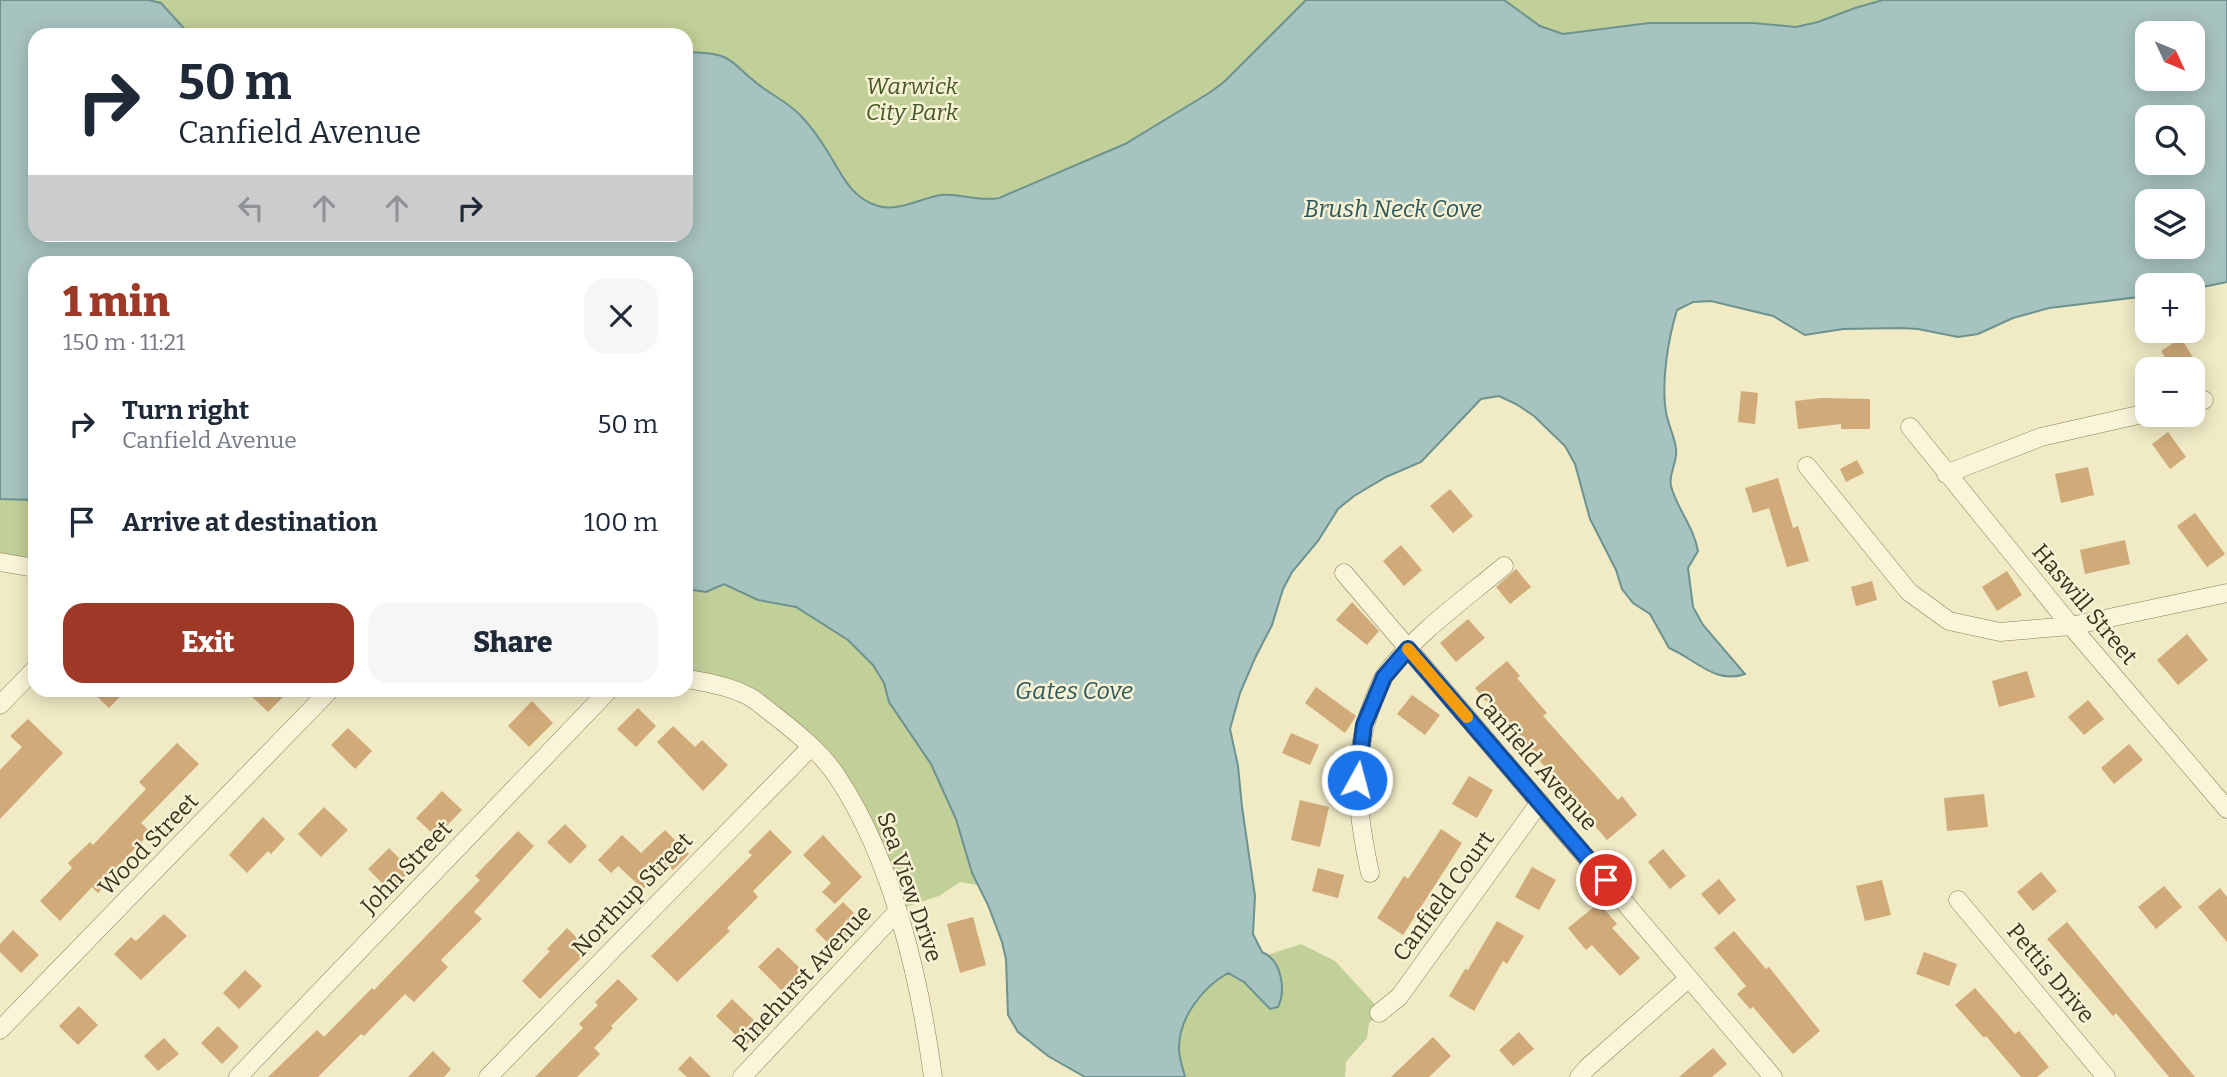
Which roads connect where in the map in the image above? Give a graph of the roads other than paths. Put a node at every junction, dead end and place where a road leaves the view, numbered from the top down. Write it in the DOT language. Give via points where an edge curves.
graph roads {
  1 [pos="2135,416"];
  2 [pos="1910,427"];
  3 [pos="1807,467"];
  4 [pos="1946,474"];
  5 [pos="0,562"];
  6 [pos="1504,566"];
  7 [pos="28,567"];
  8 [pos="1343,573"];
  9 [pos="2227,593"];
  10 [pos="2071,626"];
  11 [pos="1408,649"];
  12 [pos="28,676"];
  13 [pos="693,681"];
  14 [pos="323,697"];
  15 [pos="602,697"];
  16 [pos="0,705"];
  17 [pos="811,747"];
  18 [pos="1540,802"];
  19 [pos="2227,809"];
  20 [pos="1370,873"];
  21 [pos="1958,900"];
  22 [pos="897,912"];
  23 [pos="1688,979"];
  24 [pos="1379,1013"];
  25 [pos="0,1030"];
  26 [pos="238,1077"];
  27 [pos="488,1077"];
  28 [pos="742,1077"];
  29 [pos="933,1077"];
  30 [pos="1579,1077"];
  31 [pos="1773,1077"];
  32 [pos="2106,1077"];
  1 -- 4 [label="street" via="2040,437"];
  2 -- 4 [label="street, Haswill Street"];
  3 -- 10 [label="street" via="1909,592 1949,621 2000,632"];
  4 -- 10 [label="street, Haswill Street"];
  5 -- 7 [label="street"];
  6 -- 11 [label="street"];
  8 -- 11 [label="street, Canfield Avenue"];
  9 -- 10 [label="street"];
  10 -- 19 [label="street, Haswill Street"];
  11 -- 18 [label="street, Canfield Avenue"];
  11 -- 20 [label="street" via="1384,677 1364,725 1357,780"];
  12 -- 16 [label="street"];
  13 -- 17 [label="street, Sea View Drive" via="748,695"];
  14 -- 25 [label="street, Wood Street"];
  15 -- 26 [label="street, John Street"];
  17 -- 22 [label="street, Sea View Drive" via="837,776 858,812"];
  17 -- 27 [label="street, Northup Street"];
  18 -- 23 [label="street, Canfield Avenue"];
  18 -- 24 [label="street, Canfield Court" via="1399,998"];
  21 -- 32 [label="street, Pettis Drive"];
  22 -- 28 [label="street, Pinehurst Avenue"];
  22 -- 29 [label="street, Sea View Drive" via="911,955"];
  23 -- 30 [label="street"];
  23 -- 31 [label="street, Canfield Avenue"];
}
